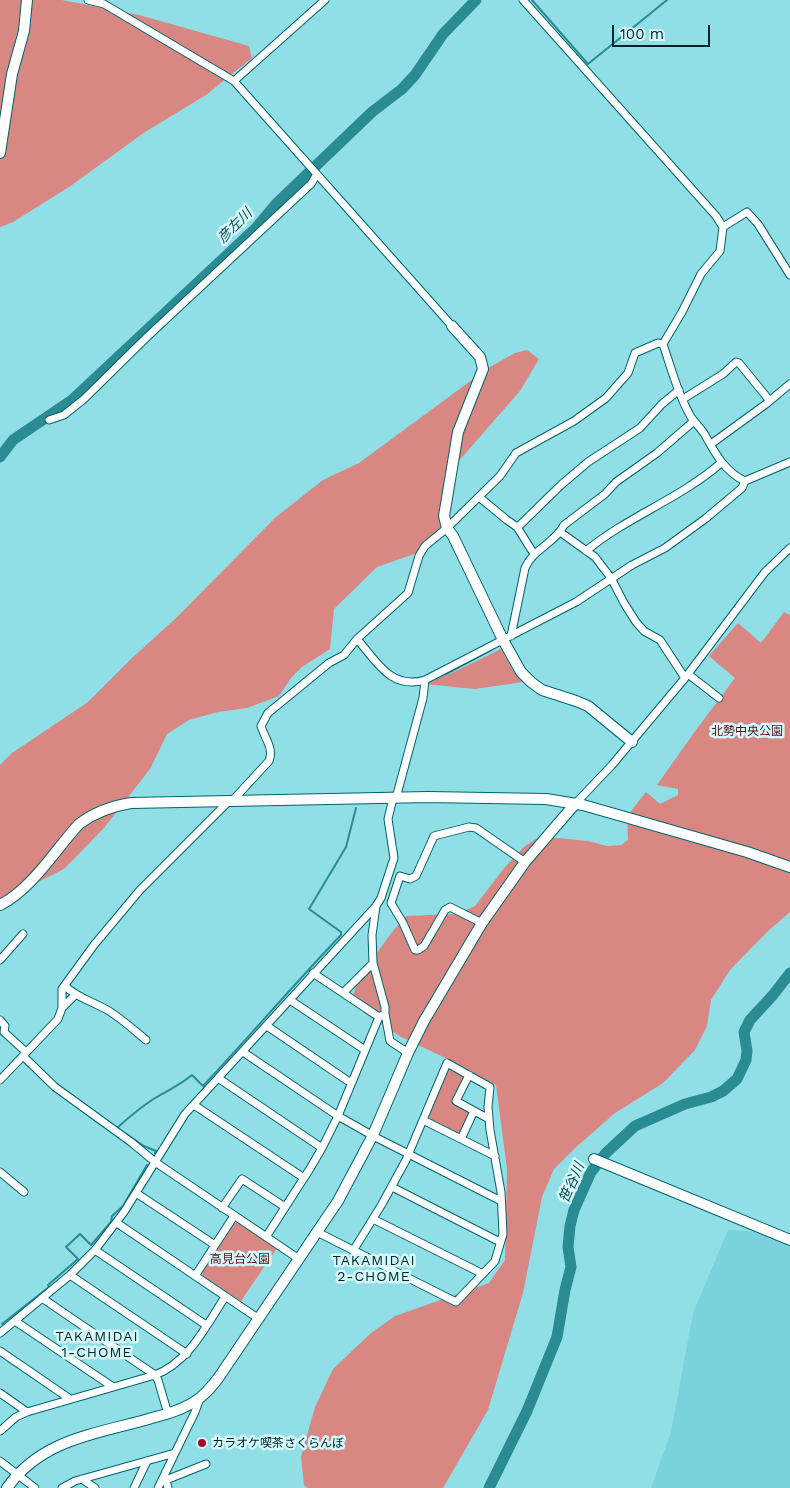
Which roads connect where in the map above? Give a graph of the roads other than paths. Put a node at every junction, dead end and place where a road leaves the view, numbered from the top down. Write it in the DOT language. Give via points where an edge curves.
graph roads {
  1 [pos="27,0"];
  2 [pos="88,0"];
  3 [pos="325,0"];
  4 [pos="523,0"];
  5 [pos="106,2"];
  6 [pos="234,81"];
  7 [pos="0,152"];
  8 [pos="316,174"];
  9 [pos="723,226"];
  10 [pos="790,275"];
  11 [pos="452,326"];
  12 [pos="663,344"];
  13 [pos="790,384"];
  14 [pos="679,390"];
  15 [pos="683,399"];
  16 [pos="770,401"];
  17 [pos="49,420"];
  18 [pos="694,421"];
  19 [pos="710,444"];
  20 [pos="721,462"];
  21 [pos="790,462"];
  22 [pos="744,481"];
  23 [pos="479,497"];
  24 [pos="517,526"];
  25 [pos="447,528"];
  26 [pos="560,532"];
  27 [pos="790,548"];
  28 [pos="586,551"];
  29 [pos="534,554"];
  30 [pos="611,578"];
  31 [pos="507,638"];
  32 [pos="357,639"];
  33 [pos="687,676"];
  34 [pos="425,680"];
  35 [pos="719,698"];
  36 [pos="632,742"];
  37 [pos="394,798"];
  38 [pos="230,802"];
  39 [pos="575,804"];
  40 [pos="525,862"];
  41 [pos="790,867"];
  42 [pos="0,905"];
  43 [pos="376,906"];
  44 [pos="482,923"];
  45 [pos="23,934"];
  46 [pos="0,960"];
  47 [pos="373,963"];
  48 [pos="313,973"];
  49 [pos="65,986"];
  50 [pos="343,993"];
  51 [pos="75,996"];
  52 [pos="290,1000"];
  53 [pos="62,1008"];
  54 [pos="382,1016"];
  55 [pos="0,1020"];
  56 [pos="267,1026"];
  57 [pos="146,1040"];
  58 [pos="365,1050"];
  59 [pos="243,1052"];
  60 [pos="408,1053"];
  61 [pos="25,1054"];
  62 [pos="469,1075"];
  63 [pos="218,1078"];
  64 [pos="0,1080"];
  65 [pos="351,1083"];
  66 [pos="194,1105"];
  67 [pos="474,1111"];
  68 [pos="338,1116"];
  69 [pos="489,1119"];
  70 [pos="423,1120"];
  71 [pos="373,1135"];
  72 [pos="460,1139"];
  73 [pos="322,1148"];
  74 [pos="408,1154"];
  75 [pos="495,1156"];
  76 [pos="598,1161"];
  77 [pos="155,1162"];
  78 [pos="0,1172"];
  79 [pos="304,1178"];
  80 [pos="392,1187"];
  81 [pos="24,1192"];
  82 [pos="136,1193"];
  83 [pos="501,1201"];
  84 [pos="285,1207"];
  85 [pos="222,1208"];
  86 [pos="234,1216"];
  87 [pos="373,1219"];
  88 [pos="117,1223"];
  89 [pos="317,1232"];
  90 [pos="266,1237"];
  91 [pos="790,1240"];
  92 [pos="500,1242"];
  93 [pos="215,1245"];
  94 [pos="95,1250"];
  95 [pos="353,1251"];
  96 [pos="299,1259"];
  97 [pos="482,1274"];
  98 [pos="70,1275"];
  99 [pos="195,1276"];
  100 [pos="226,1297"];
  101 [pos="42,1298"];
  102 [pos="259,1319"];
  103 [pos="15,1321"];
  104 [pos="206,1325"];
  105 [pos="0,1333"];
  106 [pos="0,1351"];
  107 [pos="187,1354"];
  108 [pos="155,1375"];
  109 [pos="113,1386"];
  110 [pos="0,1393"];
  111 [pos="200,1398"];
  112 [pos="70,1399"];
  113 [pos="27,1412"];
  114 [pos="168,1414"];
  115 [pos="0,1431"];
  116 [pos="175,1453"];
  117 [pos="0,1461"];
  118 [pos="147,1461"];
  119 [pos="206,1464"];
  120 [pos="17,1474"];
  121 [pos="82,1479"];
  122 [pos="164,1479"];
  123 [pos="7,1488"];
  124 [pos="35,1488"];
  125 [pos="62,1488"];
  126 [pos="95,1488"];
  127 [pos="134,1488"];
  128 [pos="158,1488"];
  129 [pos="168,1488"];
  1 -- 7 [label="street"];
  2 -- 5 [label="street"];
  3 -- 6 [label="street"];
  4 -- 9 [label="street"];
  5 -- 6 [label="street"];
  6 -- 8 [label="street"];
  8 -- 11 [label="street"];
  8 -- 17 [label="street" via="311,184 84,399 64,415"];
  9 -- 10 [label="street" via="748,212"];
  9 -- 12 [label="street" via="720,251 701,274"];
  11 -- 25 [label="street" via="480,357 483,369 458,432 444,516"];
  12 -- 14 [label="street"];
  12 -- 23 [label="street" via="635,353 628,373 606,398 574,421 518,451"];
  13 -- 16 [label="street"];
  14 -- 15 [label="street"];
  14 -- 24 [label="street" via="640,428 588,462"];
  15 -- 16 [label="street" via="724,374 736,362"];
  15 -- 18 [label="street"];
  16 -- 19 [label="street"];
  18 -- 19 [label="street"];
  18 -- 26 [label="street" via="564,525"];
  19 -- 20 [label="street"];
  20 -- 22 [label="street"];
  20 -- 28 [label="street" via="711,472 611,532"];
  21 -- 22 [label="street"];
  22 -- 30 [label="street" via="742,488 705,519 660,551"];
  23 -- 24 [label="street"];
  23 -- 25 [label="street"];
  24 -- 29 [label="street"];
  25 -- 31 [label="street"];
  25 -- 32 [label="street" via="425,546 408,593"];
  26 -- 28 [label="street"];
  26 -- 29 [label="street"];
  27 -- 33 [label="street" via="765,572"];
  28 -- 30 [label="street" via="596,557"];
  29 -- 31 [label="street" via="525,568"];
  30 -- 31 [label="street" via="576,602"];
  30 -- 33 [label="street" via="636,622 660,640"];
  31 -- 34 [label="street"];
  31 -- 36 [label="street" via="517,666 531,682 542,690 588,706"];
  32 -- 34 [label="street" via="391,677 414,683"];
  32 -- 38 [label="street" via="344,654 328,663 268,713 261,726 271,755"];
  33 -- 35 [label="street"];
  33 -- 36 [label="street"];
  34 -- 37 [label="street" via="423,698"];
  36 -- 39 [label="street"];
  37 -- 38 [label="street"];
  37 -- 39 [label="street" via="546,799"];
  37 -- 43 [label="street" via="388,818 394,858"];
  38 -- 42 [label="street" via="131,803 104,810 79,824 24,887"];
  38 -- 49 [label="street" via="140,890"];
  39 -- 40 [label="street"];
  39 -- 41 [label="street" via="687,834"];
  40 -- 44 [label="street"];
  40 -- 44 [label="street" via="476,828 469,827 434,836 416,876 400,876 391,903 415,950 424,946 450,907"];
  43 -- 47 [label="street"];
  43 -- 48 [label="street"];
  44 -- 60 [label="street"];
  45 -- 46 [label="street"];
  47 -- 50 [label="street"];
  47 -- 54 [label="street" via="385,1006"];
  48 -- 50 [label="street"];
  48 -- 52 [label="street"];
  49 -- 51 [label="street"];
  49 -- 53 [label="street" via="62,989"];
  50 -- 54 [label="street"];
  51 -- 53 [label="street"];
  51 -- 57 [label="street" via="112,1012"];
  52 -- 56 [label="street"];
  52 -- 58 [label="street"];
  53 -- 61 [label="street" via="58,1019"];
  54 -- 58 [label="street"];
  54 -- 60 [label="street" via="390,1041"];
  55 -- 61 [label="street" via="5,1026 4,1032"];
  56 -- 59 [label="street"];
  56 -- 65 [label="street"];
  58 -- 65 [label="street"];
  59 -- 63 [label="street"];
  59 -- 68 [label="street"];
  60 -- 71 [label="street"];
  61 -- 64 [label="street"];
  61 -- 77 [label="street" via="55,1087"];
  62 -- 67 [label="street" via="456,1101"];
  62 -- 69 [label="street" via="490,1087"];
  62 -- 70 [label="street" via="447,1062"];
  63 -- 66 [label="street"];
  63 -- 73 [label="street"];
  65 -- 68 [label="street"];
  66 -- 77 [label="street" via="184,1114"];
  66 -- 79 [label="street"];
  67 -- 69 [label="street"];
  67 -- 72 [label="street"];
  68 -- 71 [label="street"];
  68 -- 73 [label="street"];
  69 -- 75 [label="street"];
  70 -- 72 [label="street"];
  70 -- 74 [label="street"];
  71 -- 74 [label="street"];
  71 -- 89 [label="street" via="338,1201"];
  72 -- 75 [label="street"];
  73 -- 79 [label="street"];
  74 -- 80 [label="street"];
  74 -- 83 [label="street"];
  75 -- 83 [label="street"];
  76 -- 91 [label="street"];
  77 -- 82 [label="street"];
  77 -- 85 [label="street"];
  78 -- 81 [label="street"];
  79 -- 84 [label="street"];
  80 -- 87 [label="street"];
  80 -- 92 [label="street"];
  82 -- 88 [label="street"];
  82 -- 93 [label="street"];
  83 -- 92 [label="street" via="503,1234"];
  84 -- 85 [label="street" via="242,1179"];
  84 -- 90 [label="street"];
  85 -- 86 [label="street"];
  86 -- 90 [label="street"];
  86 -- 93 [label="street"];
  87 -- 95 [label="street"];
  87 -- 97 [label="street"];
  88 -- 94 [label="street"];
  88 -- 99 [label="street"];
  89 -- 95 [label="street"];
  89 -- 96 [label="street"];
  90 -- 96 [label="street"];
  92 -- 97 [label="street" via="495,1261"];
  93 -- 99 [label="street"];
  94 -- 98 [label="street"];
  94 -- 104 [label="street"];
  95 -- 97 [label="street" via="456,1302"];
  96 -- 102 [label="street"];
  98 -- 101 [label="street"];
  98 -- 107 [label="street"];
  99 -- 100 [label="street"];
  100 -- 102 [label="street"];
  100 -- 104 [label="street"];
  101 -- 103 [label="street"];
  101 -- 108 [label="street"];
  102 -- 111 [label="street" via="220,1377"];
  103 -- 105 [label="street"];
  103 -- 109 [label="street"];
  104 -- 107 [label="street"];
  106 -- 112 [label="street"];
  107 -- 108 [label="street"];
  108 -- 109 [label="street"];
  108 -- 114 [label="street"];
  109 -- 112 [label="street"];
  110 -- 113 [label="street"];
  111 -- 114 [label="street"];
  111 -- 116 [label="street"];
  112 -- 113 [label="street"];
  113 -- 115 [label="street"];
  114 -- 120 [label="street" via="61,1444 35,1458"];
  116 -- 118 [label="street"];
  116 -- 122 [label="street"];
  117 -- 120 [label="street"];
  118 -- 121 [label="street"];
  118 -- 127 [label="street"];
  119 -- 122 [label="street"];
  120 -- 123 [label="street"];
  120 -- 124 [label="street"];
  121 -- 125 [label="street"];
  121 -- 126 [label="street"];
  122 -- 128 [label="street"];
  122 -- 129 [label="street"];
}
